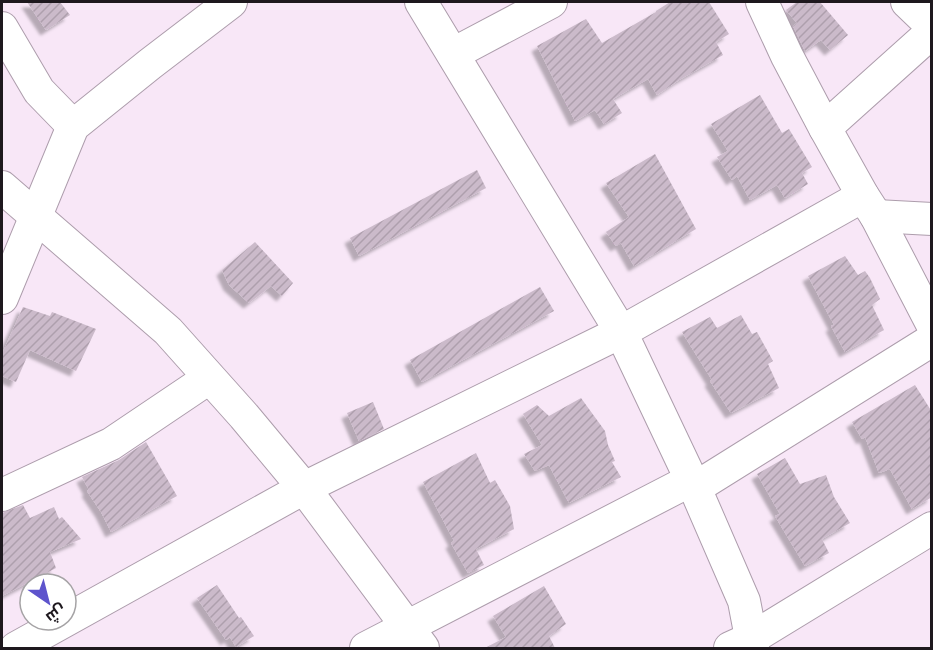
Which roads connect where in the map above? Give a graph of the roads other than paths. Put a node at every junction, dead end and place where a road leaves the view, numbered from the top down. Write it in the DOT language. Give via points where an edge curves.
graph roads {
  1 [pos="231,2"];
  2 [pos="421,2"];
  3 [pos="551,2"];
  4 [pos="762,2"];
  5 [pos="907,2"];
  6 [pos="932,26"];
  7 [pos="2,28"];
  8 [pos="932,32"];
  9 [pos="453,54"];
  10 [pos="74,126"];
  11 [pos="825,128"];
  12 [pos="2,187"];
  13 [pos="869,206"];
  14 [pos="36,217"];
  15 [pos="932,219"];
  16 [pos="2,298"];
  17 [pos="932,324"];
  18 [pos="621,332"];
  19 [pos="932,340"];
  20 [pos="209,378"];
  21 [pos="693,484"];
  22 [pos="304,488"];
  23 [pos="2,495"];
  24 [pos="932,528"];
  25 [pos="415,637"];
  26 [pos="745,645"];
  27 [pos="16,648"];
  28 [pos="366,648"];
  1 -- 10 [label="street"];
  2 -- 9 [label="street"];
  3 -- 9 [label="street"];
  4 -- 11 [label="street"];
  5 -- 6 [label="street"];
  7 -- 10 [label="street" via="39,91"];
  8 -- 11 [label="street"];
  9 -- 18 [label="street"];
  10 -- 14 [label="street"];
  11 -- 13 [label="street"];
  12 -- 14 [label="street"];
  13 -- 15 [label="street"];
  13 -- 17 [label="street"];
  13 -- 18 [label="street"];
  14 -- 16 [label="street"];
  14 -- 20 [label="street" via="168,331"];
  18 -- 21 [label="street"];
  18 -- 22 [label="street"];
  19 -- 21 [label="street"];
  20 -- 22 [label="street"];
  20 -- 23 [label="street" via="111,444"];
  21 -- 25 [label="street"];
  21 -- 26 [label="street" via="744,601"];
  22 -- 25 [label="street"];
  22 -- 27 [label="street"];
  24 -- 26 [label="street"];
  25 -- 28 [label="street"];
}
